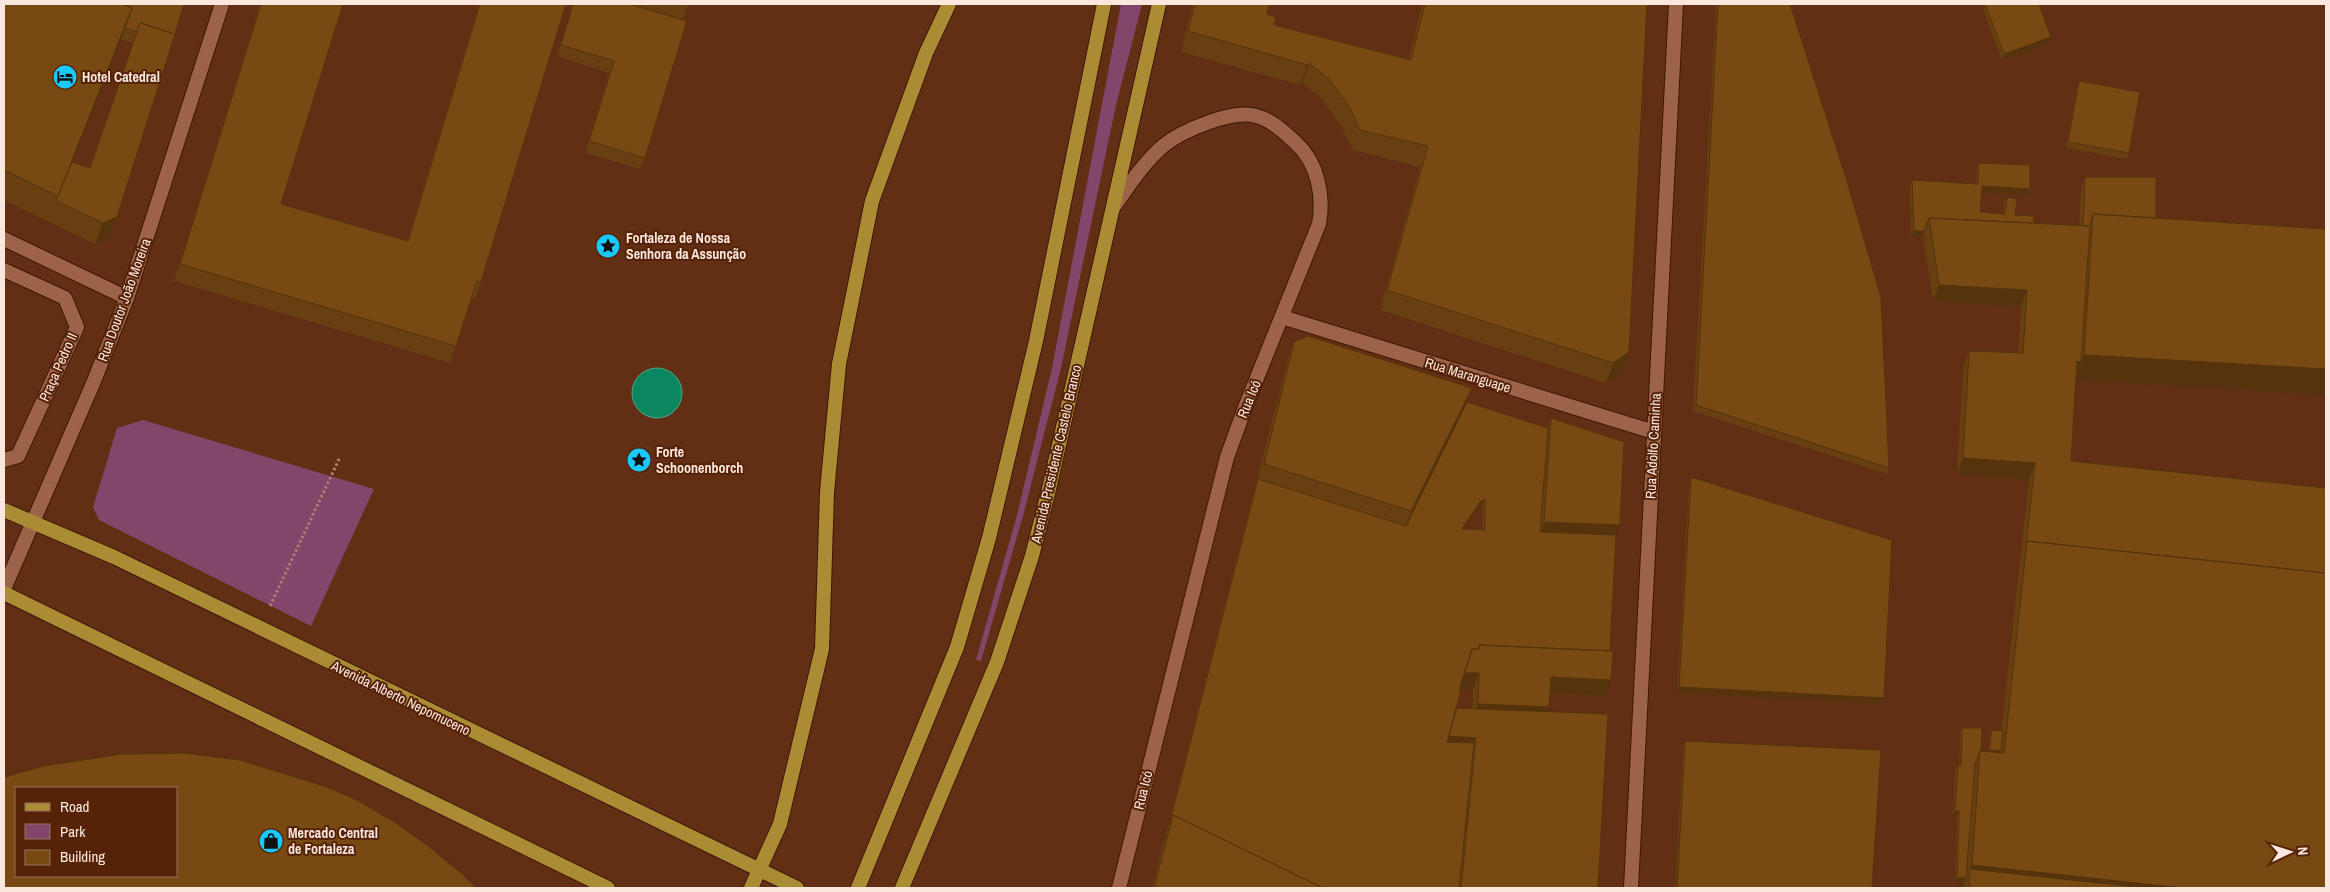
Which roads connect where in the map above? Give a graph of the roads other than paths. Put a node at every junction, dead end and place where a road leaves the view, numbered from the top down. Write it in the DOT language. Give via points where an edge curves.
graph roads {
  1 [pos="222,4"];
  2 [pos="949,4"];
  3 [pos="1104,4"];
  4 [pos="1159,4"];
  5 [pos="1676,4"];
  6 [pos="1112,208"];
  7 [pos="4,239"];
  8 [pos="4,270"];
  9 [pos="127,298"];
  10 [pos="1282,318"];
  11 [pos="1654,432"];
  12 [pos="4,460"];
  13 [pos="4,510"];
  14 [pos="33,523"];
  15 [pos="4,589"];
  16 [pos="4,593"];
  17 [pos="759,870"];
  18 [pos="608,888"];
  19 [pos="751,888"];
  20 [pos="796,888"];
  21 [pos="858,888"];
  22 [pos="902,888"];
  23 [pos="1119,888"];
  24 [pos="1631,888"];
  1 -- 9 [label="street, Rua Doutor João Moreira"];
  2 -- 17 [label="main road" via="926,53 872,202 839,364 827,492 822,649 780,824"];
  3 -- 21 [label="main road" via="1036,341 990,538 957,647"];
  4 -- 6 [label="main road, Avenida Presidente Castelo Branco"];
  5 -- 11 [label="street, Rua Adolfo Caminha"];
  6 -- 10 [label="street, Rua Icó" via="1164,145 1226,117 1254,115 1271,122 1302,149 1318,181 1322,207 1319,224"];
  6 -- 22 [label="main road, Avenida Presidente Castelo Branco" via="1032,556 997,662"];
  7 -- 9 [label="street"];
  8 -- 12 [label="street, Praça Pedro II" via="65,298 77,327 18,456"];
  9 -- 14 [label="street, Rua Doutor João Moreira"];
  10 -- 11 [label="street, Rua Maranguape"];
  10 -- 23 [label="street, Rua Icó" via="1228,457"];
  11 -- 24 [label="street, Rua Adolfo Caminha"];
  13 -- 14 [label="main road, Avenida Alberto Nepomuceno"];
  14 -- 15 [label="street, Rua Doutor João Moreira"];
  14 -- 17 [label="main road, Avenida Alberto Nepomuceno" via="114,557"];
  16 -- 18 [label="main road"];
  17 -- 19 [label="main road"];
  17 -- 20 [label="main road, Avenida Alberto Nepomuceno"];
}
